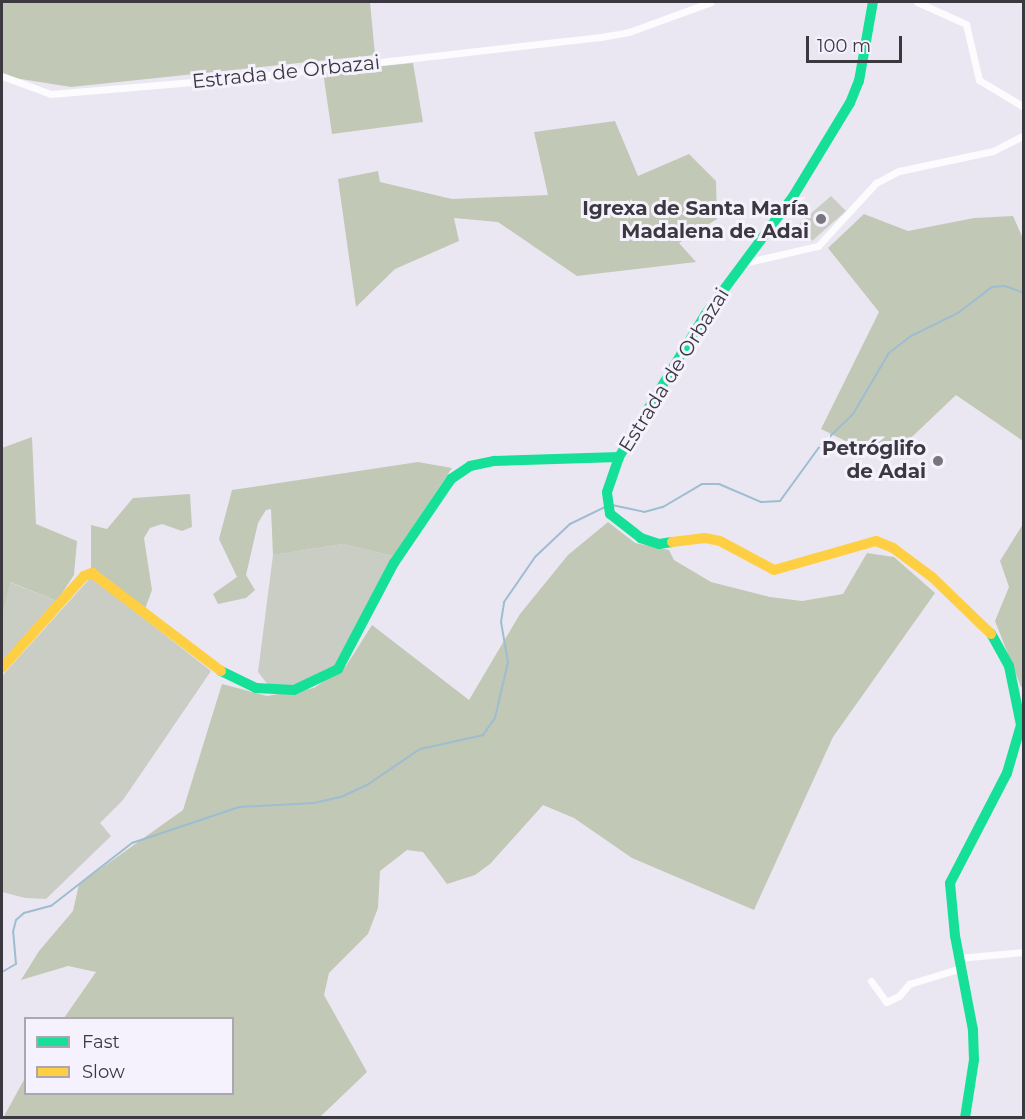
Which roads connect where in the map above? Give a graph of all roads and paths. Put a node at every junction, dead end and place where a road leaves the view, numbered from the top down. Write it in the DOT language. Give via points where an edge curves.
graph roads {
  1 [pos="711,2"];
  2 [pos="873,2"];
  3 [pos="916,2"];
  4 [pos="2,76"];
  5 [pos="1023,107"];
  6 [pos="1023,135"];
  7 [pos="750,259"];
  8 [pos="619,457"];
  9 [pos="2,668"];
  10 [pos="1023,952"];
  11 [pos="960,963"];
  12 [pos="871,981"];
  13 [pos="964,1118"];
  1 -- 4 [label="street, Estrada de Orbazai" via="629,32 601,37 240,78 51,94"];
  2 -- 7 [label="street, Estrada de Orbazai" via="859,81 850,103"];
  3 -- 5 [label="street" via="966,24 979,80"];
  6 -- 7 [label="street" via="993,151 898,171 876,183 818,246"];
  7 -- 8 [label="street, Estrada de Orbazai" via="705,315"];
  8 -- 9 [label="street" via="494,461 470,466 451,478 394,563 338,669 294,690 256,688 226,676 204,655 92,573 84,576"];
  8 -- 11 [label="street, Estrada de Orbazai" via="607,492 610,514 641,538 659,544 705,538 720,541 774,570 791,568 859,543 876,542 893,548 932,577 998,640 1015,689 1021,725 1007,773 950,883"];
  10 -- 11 [label="street"];
  11 -- 12 [label="street" via="909,984 899,996 886,1002"];
  11 -- 13 [label="street, Estrada de Orbazai" via="973,1030 974,1060"];
}
